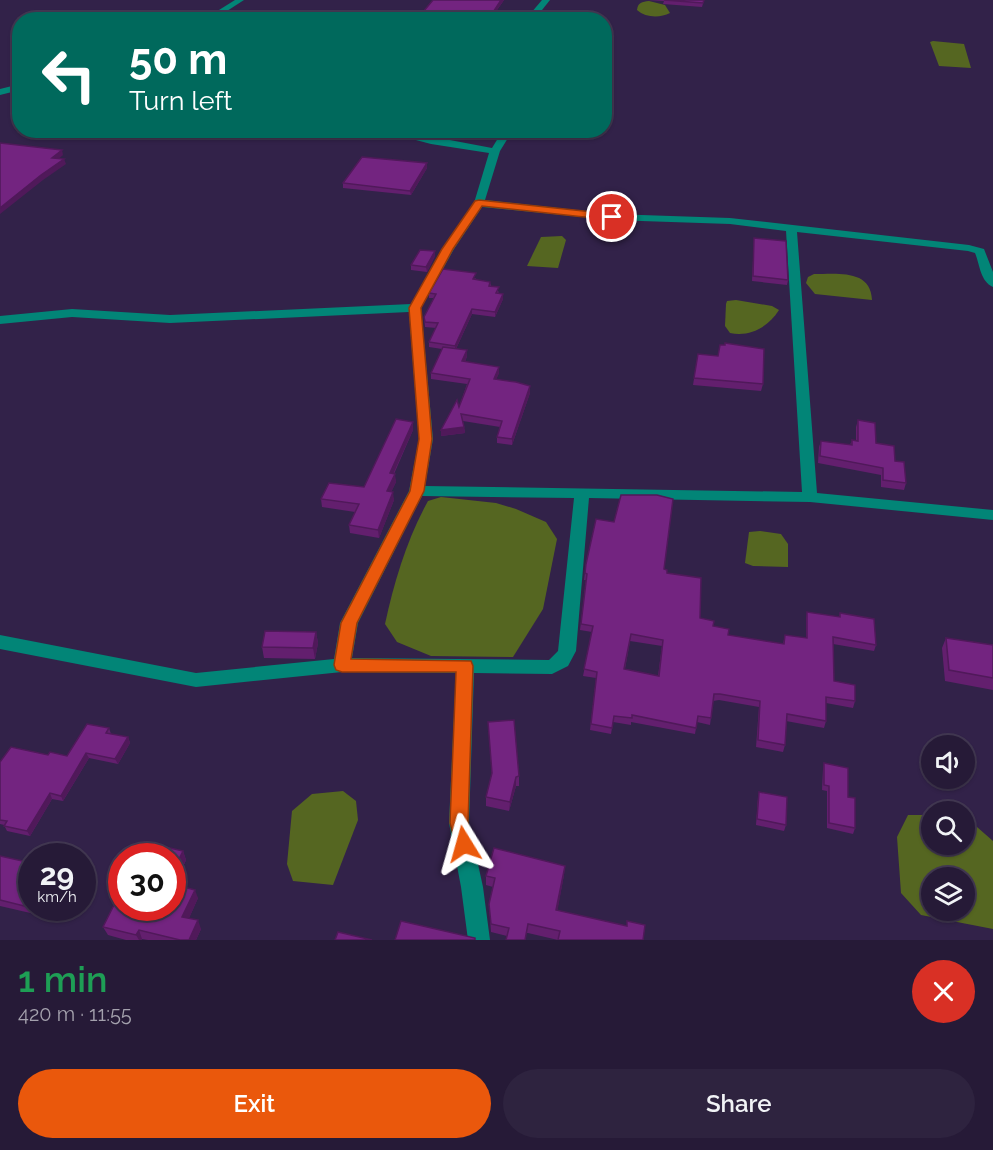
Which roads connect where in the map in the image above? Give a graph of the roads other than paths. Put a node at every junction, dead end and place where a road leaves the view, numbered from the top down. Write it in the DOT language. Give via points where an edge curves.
graph roads {
  1 [pos="240,0"];
  2 [pos="546,0"];
  3 [pos="220,12"];
  4 [pos="536,12"];
  5 [pos="414,138"];
  6 [pos="503,138"];
  7 [pos="495,151"];
  8 [pos="479,203"];
  9 [pos="791,228"];
  10 [pos="993,284"];
  11 [pos="415,308"];
  12 [pos="0,320"];
  13 [pos="417,491"];
  14 [pos="582,493"];
  15 [pos="810,497"];
  16 [pos="993,515"];
  17 [pos="0,642"];
  18 [pos="342,665"];
  19 [pos="465,666"];
  20 [pos="479,940"];
  1 -- 3 [label="street"];
  2 -- 4 [label="street"];
  5 -- 7 [label="street"];
  6 -- 7 [label="street"];
  7 -- 8 [label="street"];
  8 -- 9 [label="street" via="612,217 730,221"];
  8 -- 11 [label="street"];
  9 -- 10 [label="street" via="980,251"];
  9 -- 15 [label="street"];
  11 -- 12 [label="street" via="170,319 72,313"];
  11 -- 13 [label="street" via="426,439"];
  13 -- 14 [label="street"];
  13 -- 18 [label="street" via="349,623"];
  14 -- 15 [label="street"];
  14 -- 19 [label="street" via="567,651 562,661 552,667"];
  15 -- 16 [label="street"];
  17 -- 18 [label="street" via="196,680"];
  18 -- 19 [label="street"];
  19 -- 20 [label="street" via="459,823"];
}
